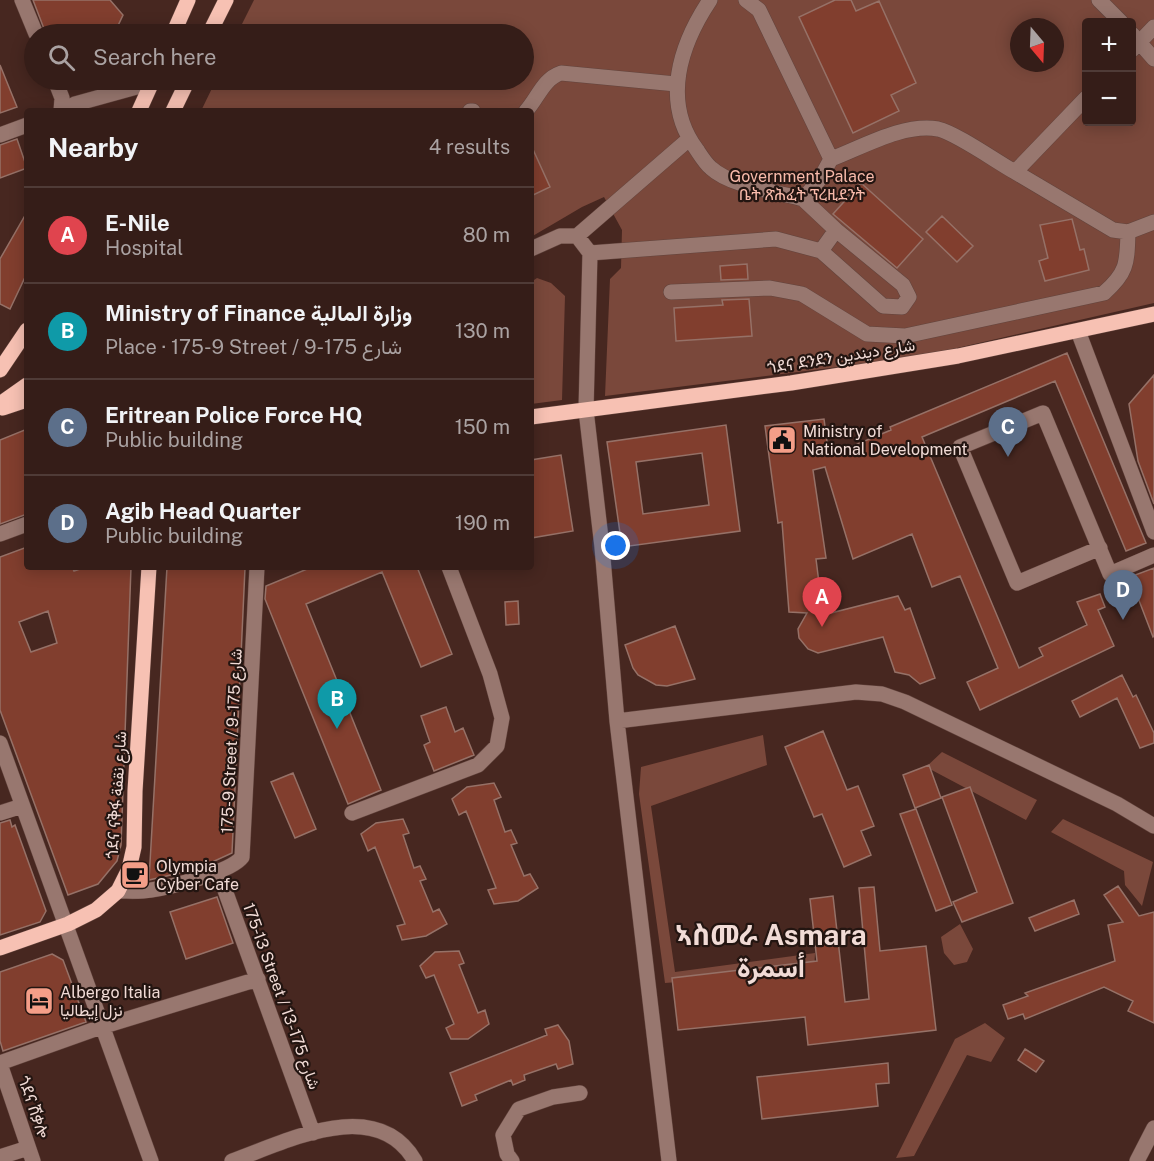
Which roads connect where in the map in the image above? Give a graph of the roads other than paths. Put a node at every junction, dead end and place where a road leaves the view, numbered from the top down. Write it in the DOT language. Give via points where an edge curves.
graph roads {
  1 [pos="22,0"];
  2 [pos="188,0"];
  3 [pos="226,0"];
  4 [pos="710,0"];
  5 [pos="746,0"];
  6 [pos="1100,0"];
  7 [pos="1116,18"];
  8 [pos="32,24"];
  9 [pos="177,24"];
  10 [pos="215,24"];
  11 [pos="1154,27"];
  12 [pos="1136,40"];
  13 [pos="1136,44"];
  14 [pos="1154,59"];
  15 [pos="676,84"];
  16 [pos="60,90"];
  17 [pos="123,90"];
  18 [pos="148,90"];
  19 [pos="183,90"];
  20 [pos="1082,102"];
  21 [pos="69,107"];
  22 [pos="140,108"];
  23 [pos="174,108"];
  24 [pos="528,108"];
  25 [pos="24,126"];
  26 [pos="0,135"];
  27 [pos="689,139"];
  28 [pos="831,159"];
  29 [pos="1015,172"];
  30 [pos="803,199"];
  31 [pos="1154,222"];
  32 [pos="836,230"];
  33 [pos="1128,232"];
  34 [pos="577,236"];
  35 [pos="534,248"];
  36 [pos="821,251"];
  37 [pos="590,253"];
  38 [pos="671,292"];
  39 [pos="1154,314"];
  40 [pos="1078,331"];
  41 [pos="24,341"];
  42 [pos="0,370"];
  43 [pos="24,387"];
  44 [pos="24,401"];
  45 [pos="0,404"];
  46 [pos="0,410"];
  47 [pos="586,410"];
  48 [pos="534,417"];
  49 [pos="24,525"];
  50 [pos="1154,532"];
  51 [pos="0,534"];
  52 [pos="1100,548"];
  53 [pos="1154,555"];
  54 [pos="149,570"];
  55 [pos="257,570"];
  56 [pos="450,570"];
  57 [pos="617,721"];
  58 [pos="0,743"];
  59 [pos="22,806"];
  60 [pos="0,813"];
  61 [pos="352,813"];
  62 [pos="1154,826"];
  63 [pos="218,871"];
  64 [pos="118,891"];
  65 [pos="68,924"];
  66 [pos="0,948"];
  67 [pos="258,979"];
  68 [pos="101,1027"];
  69 [pos="0,1064"];
  70 [pos="580,1094"];
  71 [pos="1154,1128"];
  72 [pos="312,1133"];
  73 [pos="31,1154"];
  74 [pos="0,1157"];
  75 [pos="151,1161"];
  76 [pos="232,1161"];
  77 [pos="415,1161"];
  78 [pos="512,1161"];
  79 [pos="669,1161"];
  80 [pos="1137,1161"];
  1 -- 8 [label="street"];
  2 -- 9 [label="main road"];
  3 -- 10 [label="main road"];
  4 -- 15 [label="street" via="690,33"];
  5 -- 28 [label="street" via="759,10"];
  6 -- 7 [label="street"];
  11 -- 12 [label="street"];
  13 -- 14 [label="street"];
  15 -- 24 [label="street" via="561,73 544,85"];
  15 -- 27 [label="street" via="679,111"];
  16 -- 21 [label="street"];
  17 -- 21 [label="street"];
  18 -- 22 [label="main road"];
  19 -- 23 [label="main road"];
  20 -- 29 [label="street"];
  25 -- 26 [label="street"];
  27 -- 30 [label="street" via="711,169 737,182"];
  27 -- 34 [label="street"];
  28 -- 29 [label="street" via="896,134 932,129"];
  28 -- 30 [label="street"];
  29 -- 33 [label="street" via="1095,221"];
  30 -- 32 [label="street"];
  31 -- 33 [label="street"];
  32 -- 36 [label="street"];
  32 -- 36 [label="street" via="903,285 909,297 902,307 883,306"];
  33 -- 38 [label="street" via="1127,263 1119,280 1104,293 905,336 867,334 802,294 770,288"];
  34 -- 35 [label="street" via="560,236"];
  34 -- 37 [label="street"];
  36 -- 37 [label="street" via="776,239"];
  37 -- 47 [label="street"];
  39 -- 40 [label="main road, ጎደና ደንደን شارع ديندين"];
  40 -- 47 [label="main road, ጎደና ደንደን شارع ديندين" via="925,362"];
  40 -- 50 [label="street"];
  41 -- 42 [label="main road"];
  43 -- 45 [label="main road"];
  44 -- 46 [label="main road"];
  47 -- 48 [label="main road, ጎደና ደንደን شارع ديندين"];
  47 -- 57 [label="street"];
  49 -- 51 [label="street"];
  52 -- 52 [label="street" via="1043,413 960,447 1017,583"];
  52 -- 53 [label="street" via="1110,574"];
  54 -- 64 [label="main road, ጎደና ናቅፋ شارع نقفة" via="134,847"];
  55 -- 63 [label="street, 175-9 Street / شارع 175-9" via="244,848 237,863"];
  56 -- 61 [label="street" via="490,674 502,718 498,746 478,765"];
  57 -- 62 [label="street" via="856,692 882,694 1117,804"];
  57 -- 79 [label="street"];
  58 -- 59 [label="street"];
  59 -- 60 [label="street"];
  59 -- 65 [label="street"];
  63 -- 64 [label="street, 175-9 Street / شارع 175-9" via="149,891"];
  63 -- 67 [label="street, 175-13 Street / شارع 175-13"];
  64 -- 65 [label="main road, ጎደና ናቅፋ شارع نقفة" via="96,910"];
  65 -- 66 [label="main road, ጎደና ናቅፋ شارع نقفة"];
  65 -- 68 [label="street"];
  67 -- 68 [label="street"];
  67 -- 72 [label="street, 175-13 Street / شارع 175-13"];
  68 -- 69 [label="street"];
  68 -- 75 [label="street"];
  69 -- 73 [label="street, ጎደና ሸቃሎ"];
  70 -- 78 [label="street" via="553,1097 519,1109 503,1135"];
  71 -- 80 [label="street"];
  72 -- 76 [label="street"];
  72 -- 77 [label="street" via="346,1125 380,1129"];
  73 -- 74 [label="street"];
}
